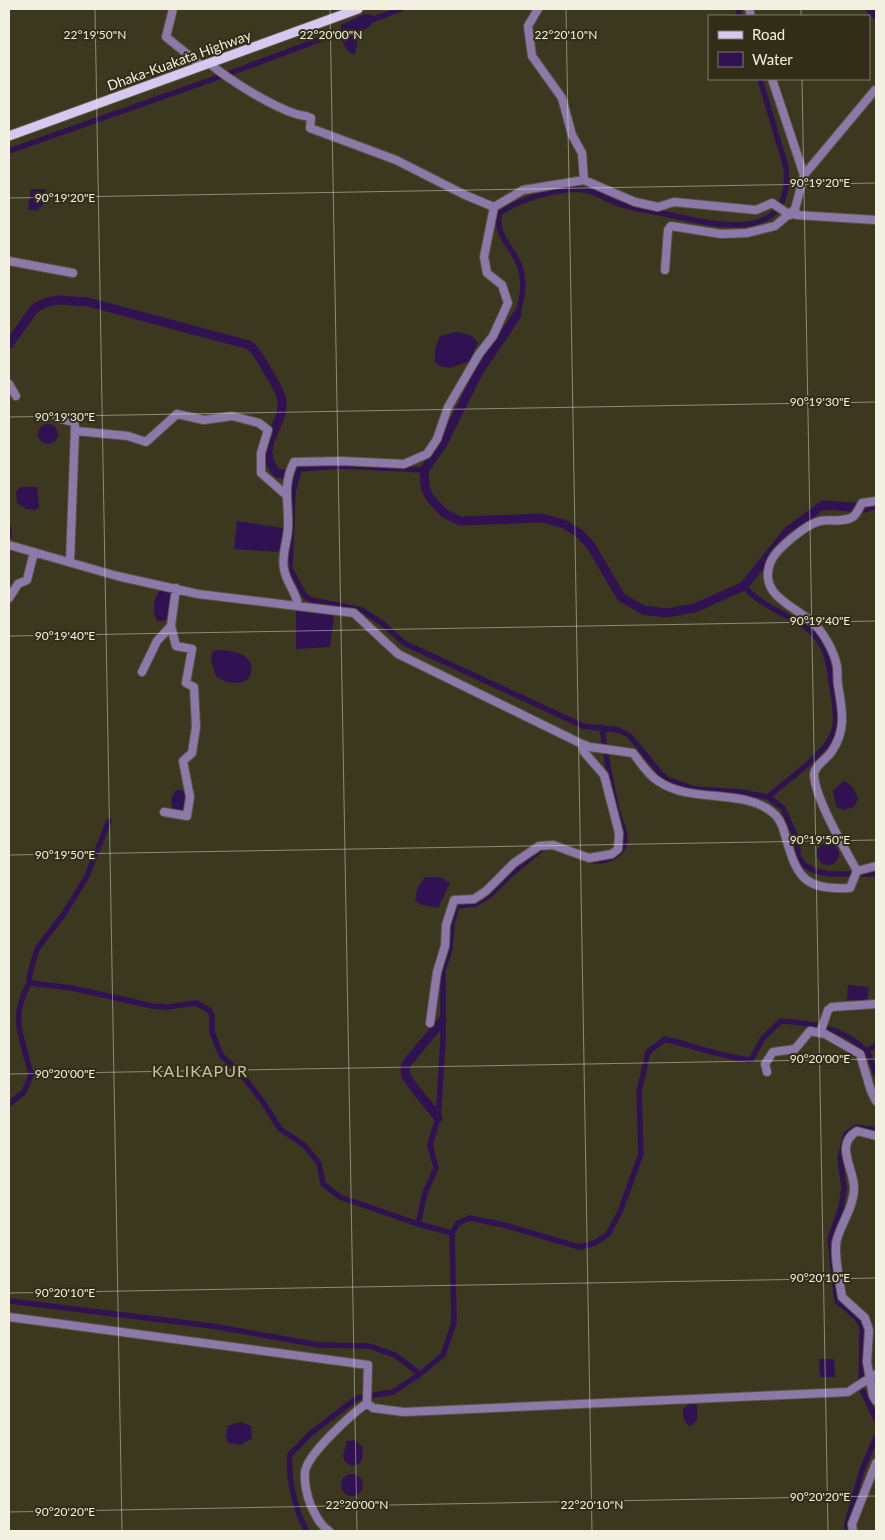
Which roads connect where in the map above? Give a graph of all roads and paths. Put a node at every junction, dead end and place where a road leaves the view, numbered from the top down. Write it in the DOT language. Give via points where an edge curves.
graph roads {
  1 [pos="173,9"];
  2 [pos="358,9"];
  3 [pos="538,9"];
  4 [pos="206,65"];
  5 [pos="772,80"];
  6 [pos="875,90"];
  7 [pos="9,136"];
  8 [pos="804,175"];
  9 [pos="584,180"];
  10 [pos="494,207"];
  11 [pos="793,212"];
  12 [pos="876,220"];
  13 [pos="9,261"];
  14 [pos="665,270"];
  15 [pos="73,272"];
  16 [pos="9,384"];
  17 [pos="16,396"];
  18 [pos="57,418"];
  19 [pos="76,429"];
  20 [pos="285,494"];
  21 [pos="876,501"];
  22 [pos="9,545"];
  23 [pos="34,552"];
  24 [pos="70,562"];
  25 [pos="176,588"];
  26 [pos="9,598"];
  27 [pos="298,605"];
  28 [pos="171,626"];
  29 [pos="142,672"];
  30 [pos="582,744"];
  31 [pos="164,812"];
  32 [pos="876,866"];
  33 [pos="856,871"];
  34 [pos="876,1004"];
  35 [pos="430,1023"];
  36 [pos="820,1033"];
  37 [pos="767,1072"];
  38 [pos="876,1101"];
  39 [pos="876,1136"];
  40 [pos="9,1318"];
  41 [pos="871,1377"];
  42 [pos="876,1401"];
  43 [pos="367,1403"];
  44 [pos="876,1463"];
  45 [pos="329,1531"];
  46 [pos="853,1531"];
  1 -- 4 [label="street" via="166,38"];
  2 -- 4 [label="main road, Dhaka-Kuakata Highway"];
  3 -- 9 [label="street" via="528,26 532,56 562,98 572,135 582,153"];
  4 -- 7 [label="main road, Dhaka-Kuakata Highway"];
  4 -- 10 [label="street" via="296,114 311,118 310,128 396,160"];
  5 -- 8 [label="street"];
  6 -- 8 [label="street"];
  8 -- 11 [label="street"];
  9 -- 10 [label="street" via="523,190"];
  9 -- 11 [label="street" via="635,202 658,207 674,202 756,210 772,203"];
  10 -- 20 [label="street" via="484,256 487,273 502,285 508,303 493,336 448,407 437,439 426,454 404,464 294,462"];
  11 -- 12 [label="street" via="796,215"];
  11 -- 14 [label="street" via="775,226 747,233 721,234 671,226"];
  13 -- 15 [label="street"];
  16 -- 17 [label="street"];
  18 -- 19 [label="street" via="74,422"];
  19 -- 20 [label="street" via="90,434 128,436 146,442 177,414 204,420 232,416 259,423 268,430 261,453 261,473"];
  19 -- 24 [label="street"];
  20 -- 27 [label="street" via="288,525 284,569"];
  21 -- 33 [label="street" via="862,503 854,516 818,521 795,536 776,554 768,576 775,593 791,609 811,621 830,646 837,666 843,723 832,752 816,768 814,775 821,800"];
  22 -- 23 [label="street"];
  23 -- 24 [label="street"];
  23 -- 26 [label="street" via="27,580 18,584"];
  24 -- 25 [label="street"];
  25 -- 27 [label="street" via="228,599"];
  25 -- 28 [label="street"];
  27 -- 30 [label="street" via="354,613 398,654"];
  28 -- 29 [label="street" via="157,640"];
  28 -- 31 [label="street" via="176,646 192,649 186,683 194,687 196,727 192,754 183,761 190,797 187,816"];
  30 -- 33 [label="street" via="633,753 657,781 672,789 758,804 772,812 783,828 795,868 808,883 837,889 850,888"];
  30 -- 35 [label="street" via="584,752 604,775 620,833 618,849 612,854 589,858 553,845 539,846 474,899 454,900 448,914"];
  32 -- 33 [label="street"];
  34 -- 36 [label="street" via="838,1006 828,1010"];
  36 -- 37 [label="street" via="810,1031 795,1049 773,1052 765,1064"];
  36 -- 38 [label="street" via="860,1054"];
  39 -- 41 [label="street" via="857,1131 850,1136 845,1152 854,1188 850,1208 836,1241 842,1298 865,1318 869,1330"];
  40 -- 43 [label="street" via="368,1365"];
  41 -- 42 [label="street"];
  41 -- 43 [label="street" via="848,1392 423,1412 373,1408"];
  43 -- 45 [label="street" via="341,1424 312,1457 305,1471 308,1499 319,1522"];
  44 -- 46 [label="street" via="852,1524"];
}
